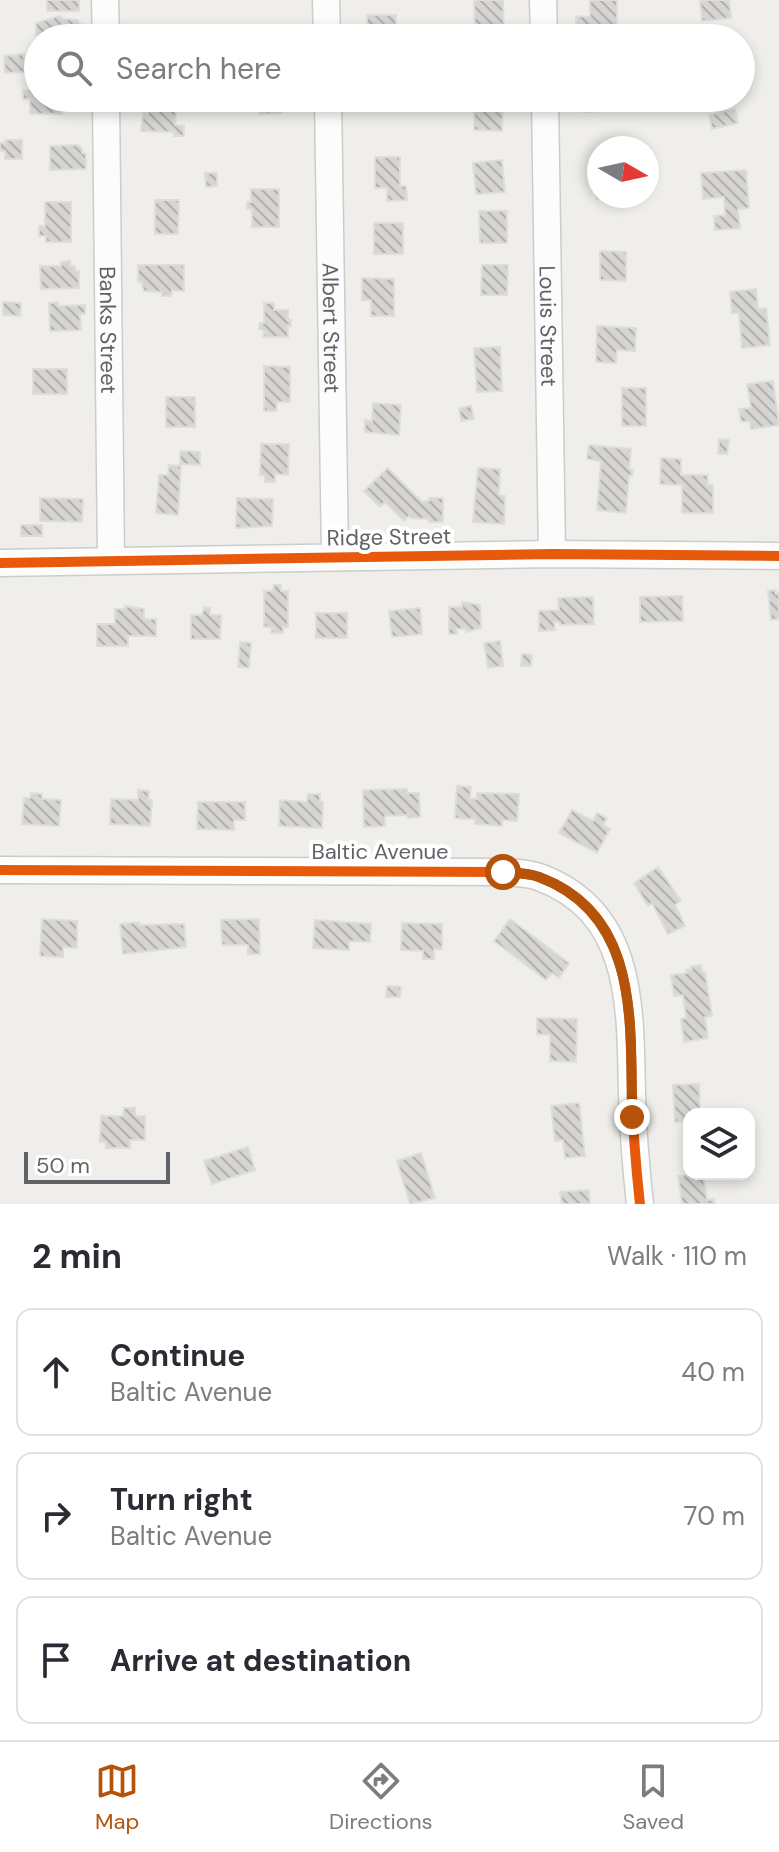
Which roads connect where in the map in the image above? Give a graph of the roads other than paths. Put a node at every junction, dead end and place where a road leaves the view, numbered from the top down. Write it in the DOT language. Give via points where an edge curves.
graph roads {
  1 [pos="105,0"];
  2 [pos="326,0"];
  3 [pos="543,0"];
  4 [pos="106,24"];
  5 [pos="327,24"];
  6 [pos="544,24"];
  7 [pos="106,112"];
  8 [pos="328,112"];
  9 [pos="545,112"];
  10 [pos="552,554"];
  11 [pos="779,556"];
  12 [pos="335,557"];
  13 [pos="111,561"];
  14 [pos="0,563"];
  15 [pos="0,870"];
  16 [pos="640,1204"];
  1 -- 4 [label="street"];
  2 -- 5 [label="street"];
  3 -- 6 [label="street"];
  7 -- 13 [label="street, Banks Street"];
  8 -- 12 [label="street, Albert Street"];
  9 -- 10 [label="street, Louis Street"];
  10 -- 11 [label="street, Ridge Street"];
  10 -- 12 [label="street, Ridge Street"];
  12 -- 13 [label="street, Ridge Street"];
  13 -- 14 [label="street, Ridge Street"];
  15 -- 16 [label="street, Baltic Avenue" via="503,872 536,876 566,890 605,930 626,983"];
}
